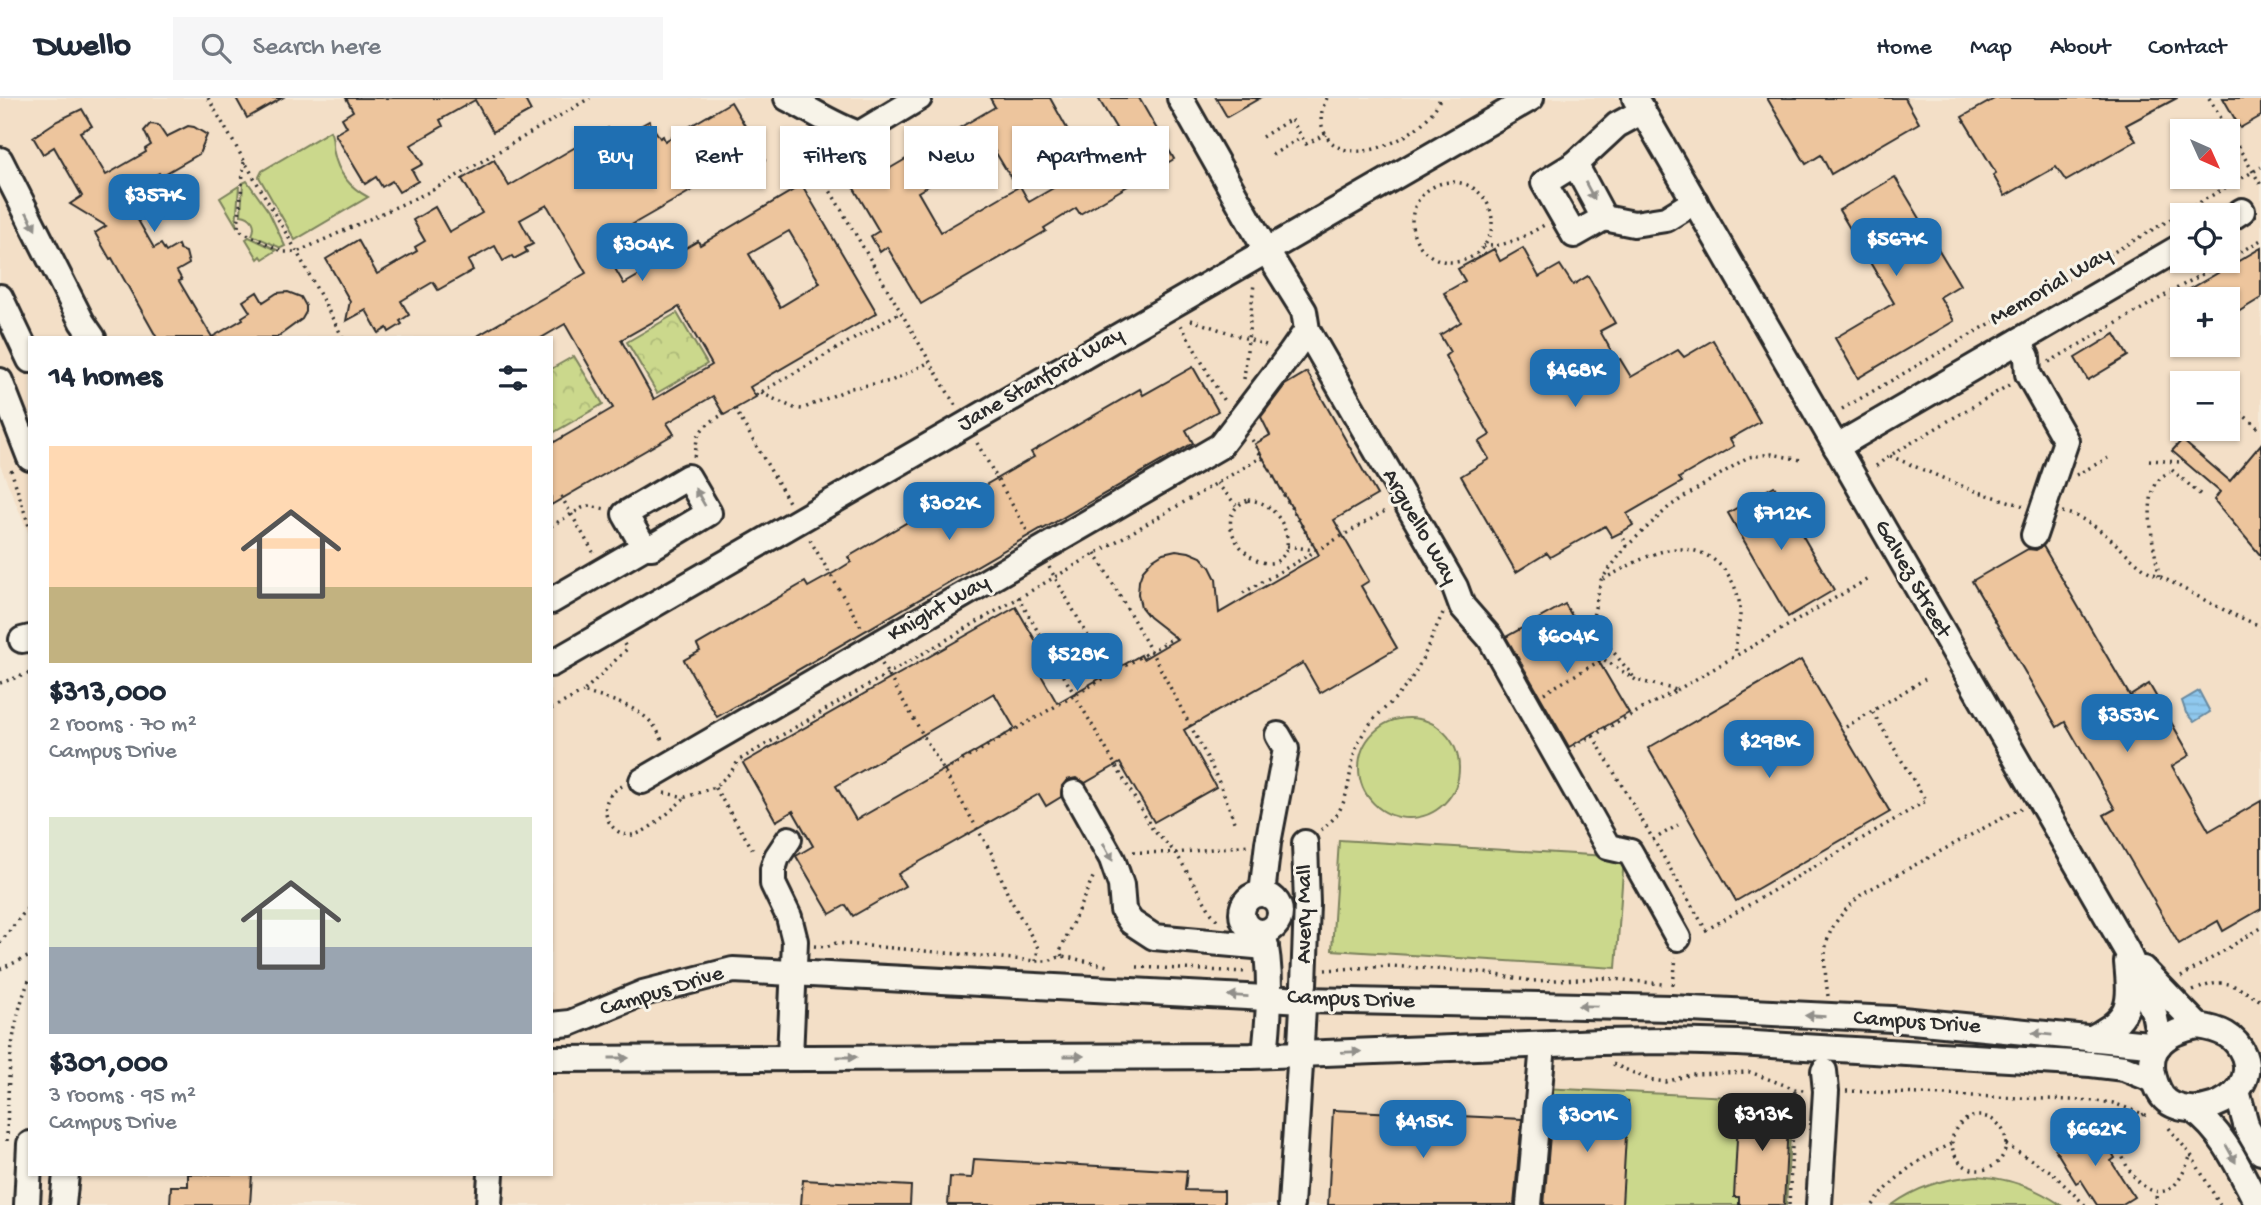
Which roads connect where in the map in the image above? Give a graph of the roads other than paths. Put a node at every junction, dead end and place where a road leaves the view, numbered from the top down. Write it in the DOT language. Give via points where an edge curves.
graph roads {
  1 [pos="787,98"];
  2 [pos="919,98"];
  3 [pos="1180,98"];
  4 [pos="1531,98"];
  5 [pos="1639,105"];
  6 [pos="0,160"];
  7 [pos="1575,164"];
  8 [pos="1695,201"];
  9 [pos="1604,218"];
  10 [pos="1266,250"];
  11 [pos="2170,253"];
  12 [pos="0,297"];
  13 [pos="1307,330"];
  14 [pos="92,336"];
  15 [pos="2019,341"];
  16 [pos="28,356"];
  17 [pos="0,381"];
  18 [pos="1836,447"];
  19 [pos="20,462"];
  20 [pos="2034,535"];
  21 [pos="644,547"];
  22 [pos="553,600"];
  23 [pos="553,663"];
  24 [pos="1278,735"];
  25 [pos="642,781"];
  26 [pos="1075,793"];
  27 [pos="789,839"];
  28 [pos="1305,842"];
  29 [pos="1678,938"];
  30 [pos="1264,939"];
  31 [pos="2127,951"];
  32 [pos="792,973"];
  33 [pos="1268,998"];
  34 [pos="553,1025"];
  35 [pos="2198,1026"];
  36 [pos="2090,1038"];
  37 [pos="2159,1044"];
  38 [pos="1543,1045"];
  39 [pos="2251,1051"];
  40 [pos="1265,1054"];
  41 [pos="790,1057"];
  42 [pos="553,1059"];
  43 [pos="2154,1080"];
  44 [pos="1825,1081"];
  45 [pos="2245,1090"];
  46 [pos="2193,1110"];
  47 [pos="18,1149"];
  48 [pos="2261,1152"];
  49 [pos="66,1176"];
  50 [pos="491,1176"];
  51 [pos="27,1205"];
  52 [pos="63,1205"];
  53 [pos="489,1205"];
  54 [pos="1291,1205"];
  55 [pos="1529,1205"];
  56 [pos="1819,1205"];
  57 [pos="2258,1205"];
  1 -- 2 [label="street" via="859,134"];
  3 -- 10 [label="street, Arguello Way"];
  4 -- 10 [label="street, Jane Stanford Way"];
  5 -- 7 [label="street"];
  5 -- 8 [label="street, Galvez Street"];
  6 -- 14 [label="street, one-way"];
  7 -- 9 [label="street, one-way"];
  7 -- 9 [label="street" via="1544,183 1574,235"];
  8 -- 9 [label="street" via="1665,219 1634,224"];
  8 -- 18 [label="street, Galvez Street"];
  10 -- 13 [label="street, Arguello Way" via="1304,311"];
  10 -- 23 [label="street, Jane Stanford Way"];
  11 -- 15 [label="street, Memorial Way"];
  12 -- 16 [label="street"];
  13 -- 25 [label="street, Knight Way" via="1220,446"];
  13 -- 29 [label="street, Arguello Way" via="1608,847 1630,852"];
  15 -- 18 [label="street, Memorial Way"];
  15 -- 20 [label="street" via="2027,357 2028,374 2066,442 2038,509"];
  17 -- 19 [label="street"];
  18 -- 31 [label="street, Galvez Street"];
  21 -- 22 [label="street"];
  24 -- 30 [label="street" via="1286,749 1262,894 1277,901 1280,912"];
  26 -- 30 [label="street, one-way" via="1112,859 1123,910 1131,922 1154,937"];
  27 -- 32 [label="street" via="777,857 773,884 795,941"];
  28 -- 54 [label="street, Avery Mall" via="1304,988"];
  30 -- 33 [label="street"];
  31 -- 35 [label="street, Galvez Street"];
  31 -- 36 [label="street" via="2129,999 2122,1017"];
  31 -- 37 [label="street, Galvez Street" via="2154,1013"];
  33 -- 32 [label="street, Campus Drive, one-way"];
  32 -- 34 [label="street, Campus Drive" via="733,970 643,993 570,1023"];
  32 -- 41 [label="street"];
  36 -- 33 [label="street, Campus Drive, one-way" via="1892,1019 1671,1008"];
  33 -- 40 [label="street"];
  35 -- 37 [label="street" via="2172,1033"];
  35 -- 39 [label="street" via="2228,1034"];
  36 -- 37 [label="street, Campus Drive"];
  37 -- 43 [label="street"];
  40 -- 38 [label="street, Campus Drive, one-way"];
  38 -- 43 [label="street, Campus Drive" via="1738,1042 2091,1064 2124,1068"];
  38 -- 55 [label="street"];
  39 -- 45 [label="street"];
  41 -- 40 [label="street, Campus Drive, one-way"];
  42 -- 41 [label="street, Campus Drive, one-way"];
  43 -- 46 [label="street, Campus Drive" via="2169,1101"];
  44 -- 56 [label="street"];
  45 -- 46 [label="street"];
  45 -- 48 [label="street" via="2246,1128"];
  46 -- 57 [label="street, one-way" via="2224,1141"];
  47 -- 51 [label="street"];
  49 -- 52 [label="street"];
  50 -- 53 [label="street"];
}
